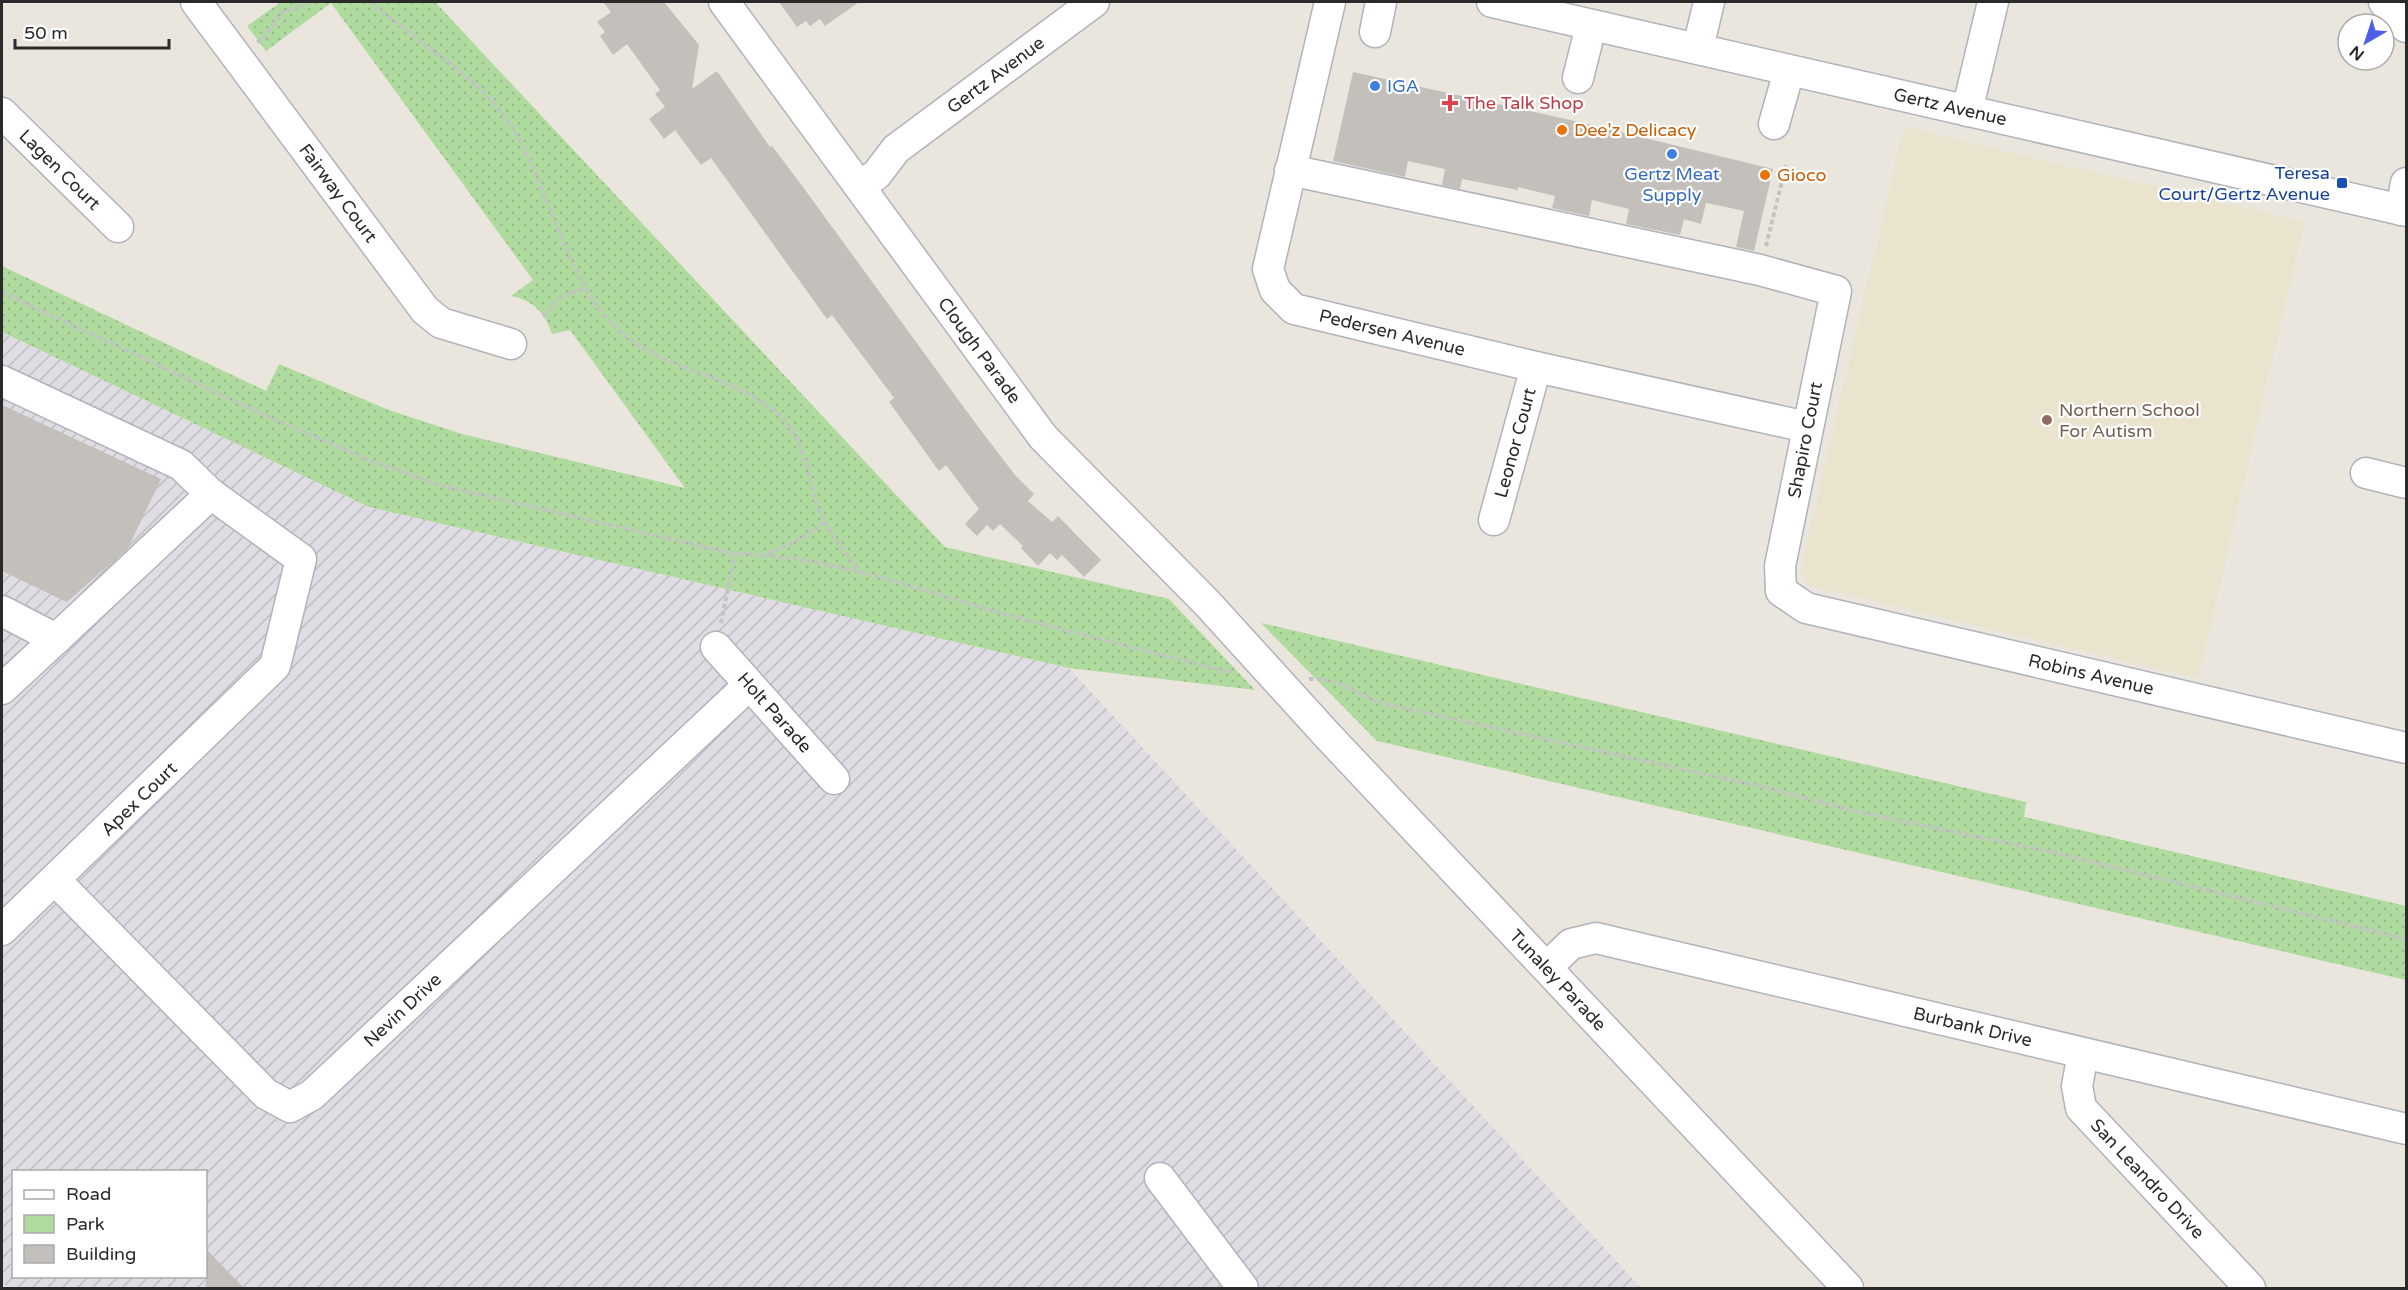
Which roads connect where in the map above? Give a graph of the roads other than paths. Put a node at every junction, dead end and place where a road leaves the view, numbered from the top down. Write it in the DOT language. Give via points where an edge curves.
graph roads {
  1 [pos="196,2"];
  2 [pos="724,2"];
  3 [pos="1094,2"];
  4 [pos="1330,2"];
  5 [pos="1381,2"];
  6 [pos="1492,2"];
  7 [pos="1709,2"];
  8 [pos="1993,2"];
  9 [pos="2384,2"];
  10 [pos="1591,26"];
  11 [pos="2406,27"];
  12 [pos="1375,32"];
  13 [pos="1698,48"];
  14 [pos="1789,71"];
  15 [pos="1578,78"];
  16 [pos="1967,111"];
  17 [pos="2,113"];
  18 [pos="1774,124"];
  19 [pos="1290,170"];
  20 [pos="855,180"];
  21 [pos="2405,201"];
  22 [pos="118,227"];
  23 [pos="511,344"];
  24 [pos="1536,367"];
  25 [pos="2,381"];
  26 [pos="1807,427"];
  27 [pos="2366,473"];
  28 [pos="2406,483"];
  29 [pos="211,494"];
  30 [pos="1494,520"];
  31 [pos="1781,591"];
  32 [pos="2,611"];
  33 [pos="56,639"];
  34 [pos="716,647"];
  35 [pos="1269,671"];
  36 [pos="749,685"];
  37 [pos="2,689"];
  38 [pos="2406,748"];
  39 [pos="834,779"];
  40 [pos="55,880"];
  41 [pos="2,930"];
  42 [pos="1546,967"];
  43 [pos="2083,1054"];
  44 [pos="2406,1129"];
  45 [pos="1160,1178"];
  46 [pos="1243,1288"];
  47 [pos="1848,1288"];
  48 [pos="2250,1288"];
  1 -- 23 [label="street, Fairway Court" via="425,310 441,323"];
  2 -- 20 [label="street, Clough Parade"];
  3 -- 20 [label="street, Gertz Avenue" via="896,149 877,174"];
  4 -- 19 [label="street, Pedersen Avenue"];
  5 -- 12 [label="street"];
  6 -- 10 [label="street, Gertz Avenue"];
  7 -- 13 [label="street"];
  8 -- 16 [label="street"];
  9 -- 11 [label="street"];
  10 -- 13 [label="street, Gertz Avenue"];
  10 -- 15 [label="street"];
  13 -- 14 [label="street, Gertz Avenue"];
  14 -- 16 [label="street, Gertz Avenue"];
  14 -- 18 [label="street"];
  16 -- 21 [label="street, Gertz Avenue"];
  17 -- 22 [label="street, Lagen Court"];
  19 -- 24 [label="street, Pedersen Avenue" via="1268,269 1275,290 1294,309"];
  19 -- 26 [label="street, Shapiro Court" via="1760,270 1836,291"];
  20 -- 35 [label="street, Clough Parade" via="1043,437 1203,598"];
  24 -- 26 [label="street, Pedersen Avenue"];
  24 -- 30 [label="street, Leonor Court"];
  25 -- 29 [label="street" via="181,465"];
  26 -- 31 [label="street, Shapiro Court" via="1780,566"];
  27 -- 28 [label="street"];
  29 -- 33 [label="street"];
  29 -- 40 [label="street, Apex Court" via="301,559 275,666"];
  31 -- 38 [label="street, Robins Avenue" via="1806,608"];
  32 -- 33 [label="street"];
  33 -- 37 [label="street"];
  34 -- 36 [label="street, Holt Parade"];
  35 -- 42 [label="street, Tunaley Parade"];
  36 -- 39 [label="street, Holt Parade"];
  36 -- 40 [label="street, Nevin Drive" via="312,1095 290,1107 266,1094"];
  40 -- 41 [label="street, Apex Court"];
  42 -- 43 [label="street, Burbank Drive" via="1571,944 1596,938"];
  42 -- 47 [label="street, Tunaley Parade"];
  43 -- 44 [label="street, Burbank Drive"];
  43 -- 48 [label="street, San Leandro Drive" via="2078,1086 2081,1108"];
  45 -- 46 [label="street"];
}
